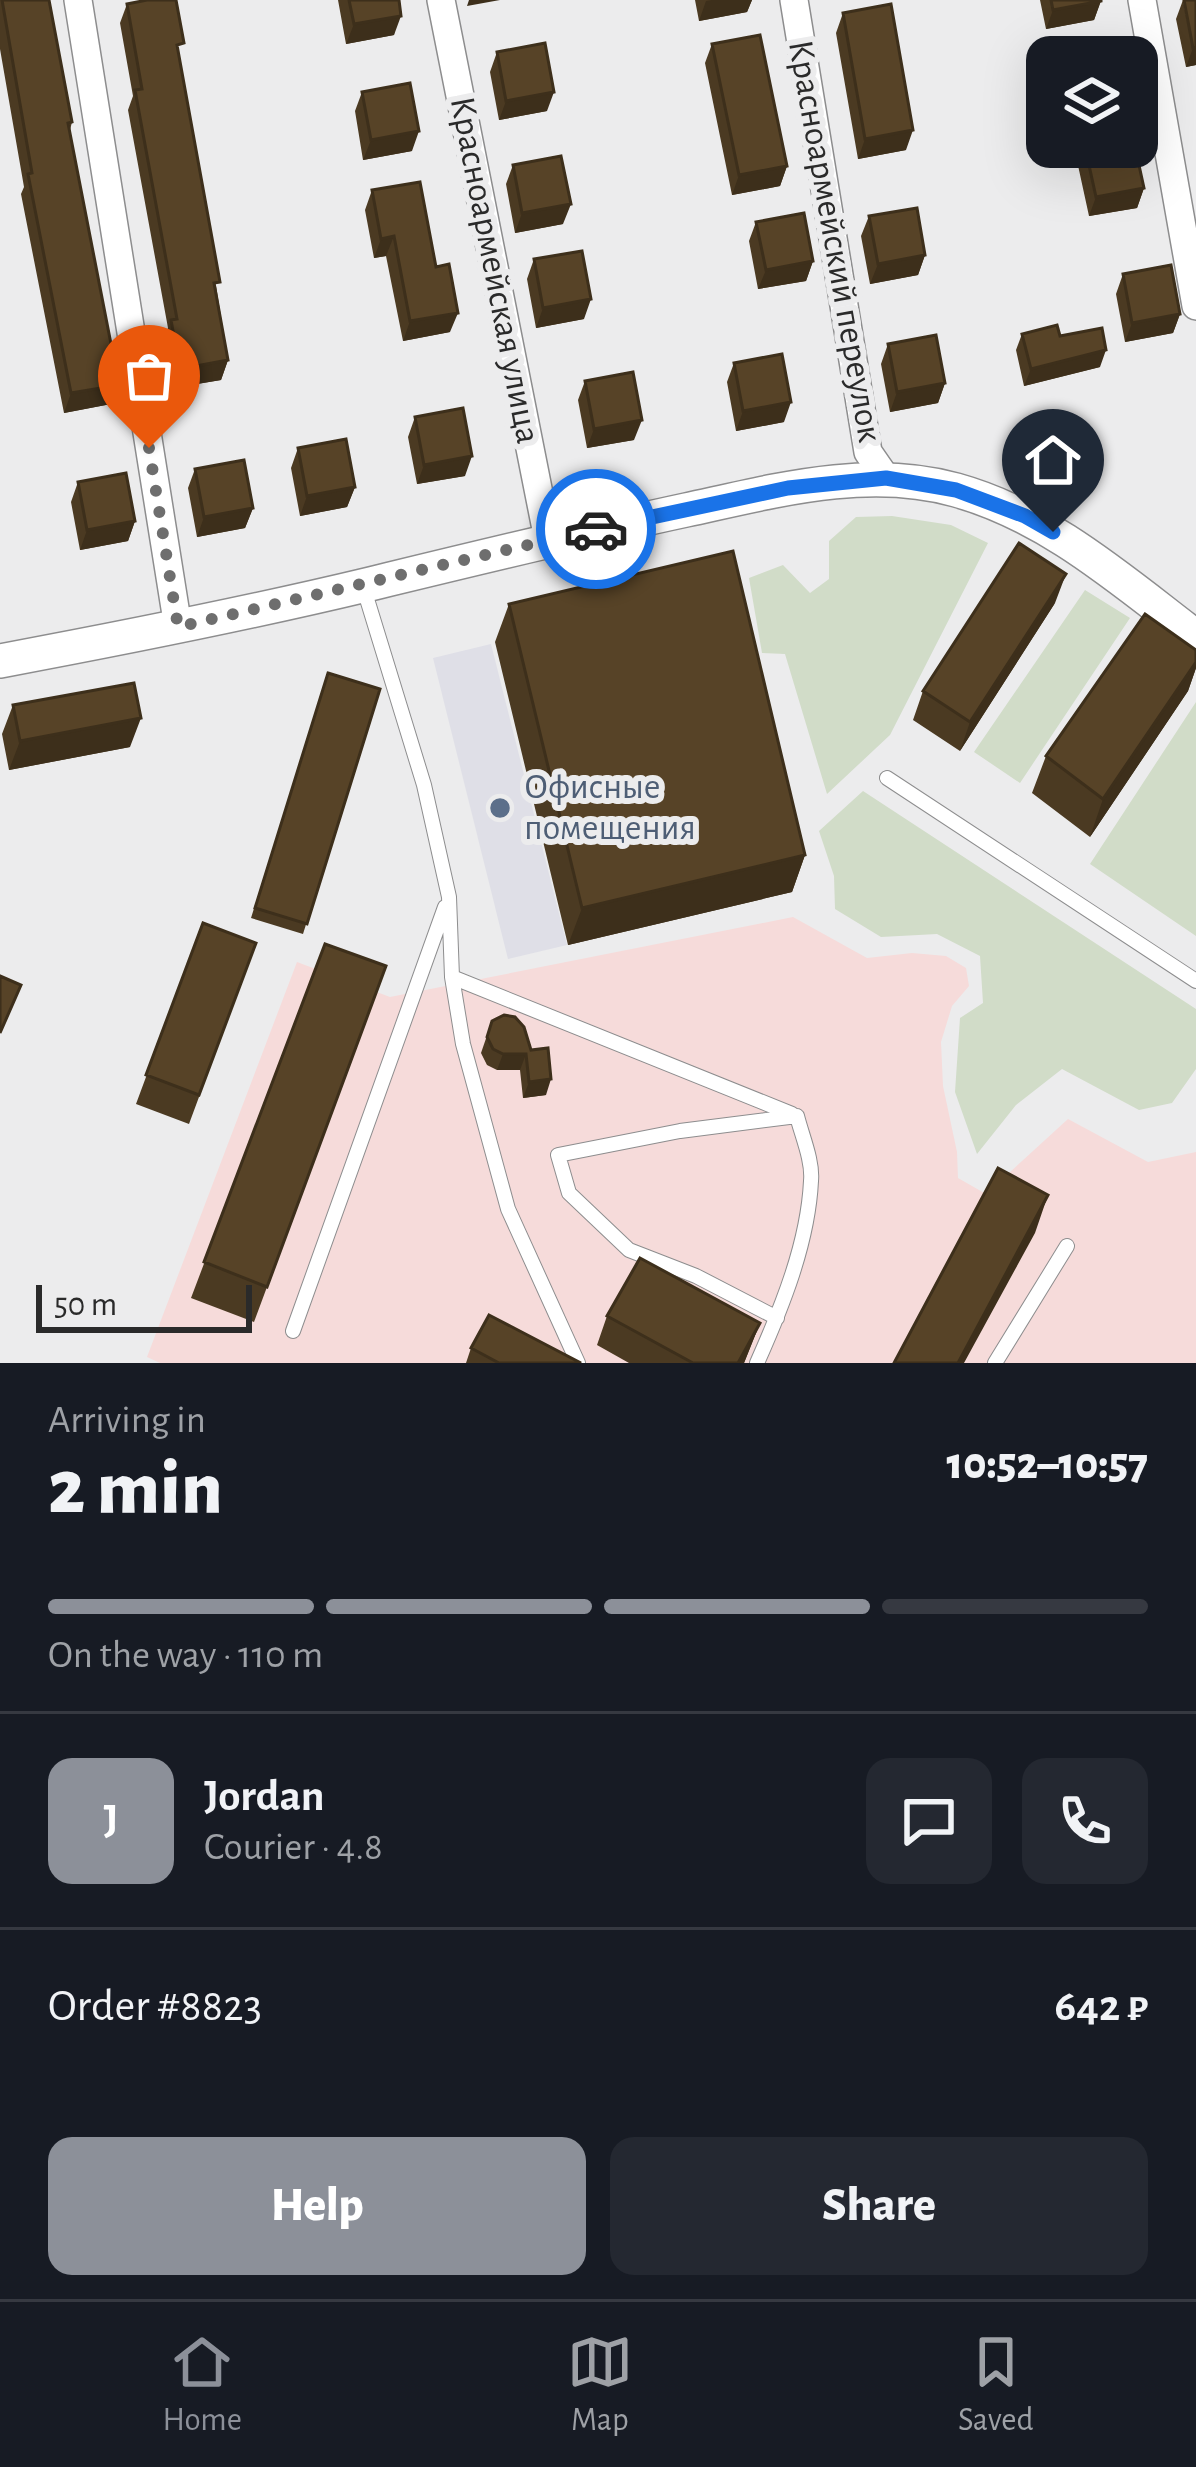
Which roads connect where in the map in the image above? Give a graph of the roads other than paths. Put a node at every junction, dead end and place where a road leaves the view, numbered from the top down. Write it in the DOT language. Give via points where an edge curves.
graph roads {
  1 [pos="78,0"];
  2 [pos="441,0"];
  3 [pos="794,0"];
  4 [pos="1142,0"];
  5 [pos="1196,306"];
  6 [pos="886,478"];
  7 [pos="548,539"];
  8 [pos="363,586"];
  9 [pos="178,627"];
  10 [pos="1196,637"];
  11 [pos="0,661"];
  12 [pos="887,778"];
  13 [pos="448,897"];
  14 [pos="452,977"];
  15 [pos="1196,981"];
  16 [pos="797,1117"];
  17 [pos="1067,1246"];
  18 [pos="777,1318"];
  19 [pos="292,1331"];
  20 [pos="578,1363"];
  21 [pos="757,1363"];
  22 [pos="994,1363"];
  1 -- 9 [label="street"];
  2 -- 7 [label="street, Красноармейская улица"];
  3 -- 6 [label="street, Красноармейский переулок" via="868,452"];
  4 -- 5 [label="street"];
  6 -- 7 [label="street" via="788,488"];
  6 -- 10 [label="street" via="956,490 1025,516"];
  7 -- 8 [label="street"];
  8 -- 9 [label="street"];
  8 -- 13 [label="lane" via="424,785"];
  9 -- 11 [label="street"];
  12 -- 15 [label="lane"];
  13 -- 14 [label="lane"];
  13 -- 19 [label="lane"];
  14 -- 16 [label="lane"];
  14 -- 20 [label="lane" via="508,1209"];
  16 -- 18 [label="lane" via="812,1177"];
  16 -- 18 [label="lane" via="558,1155 568,1193 628,1250"];
  17 -- 22 [label="lane"];
  18 -- 21 [label="lane"];
}
